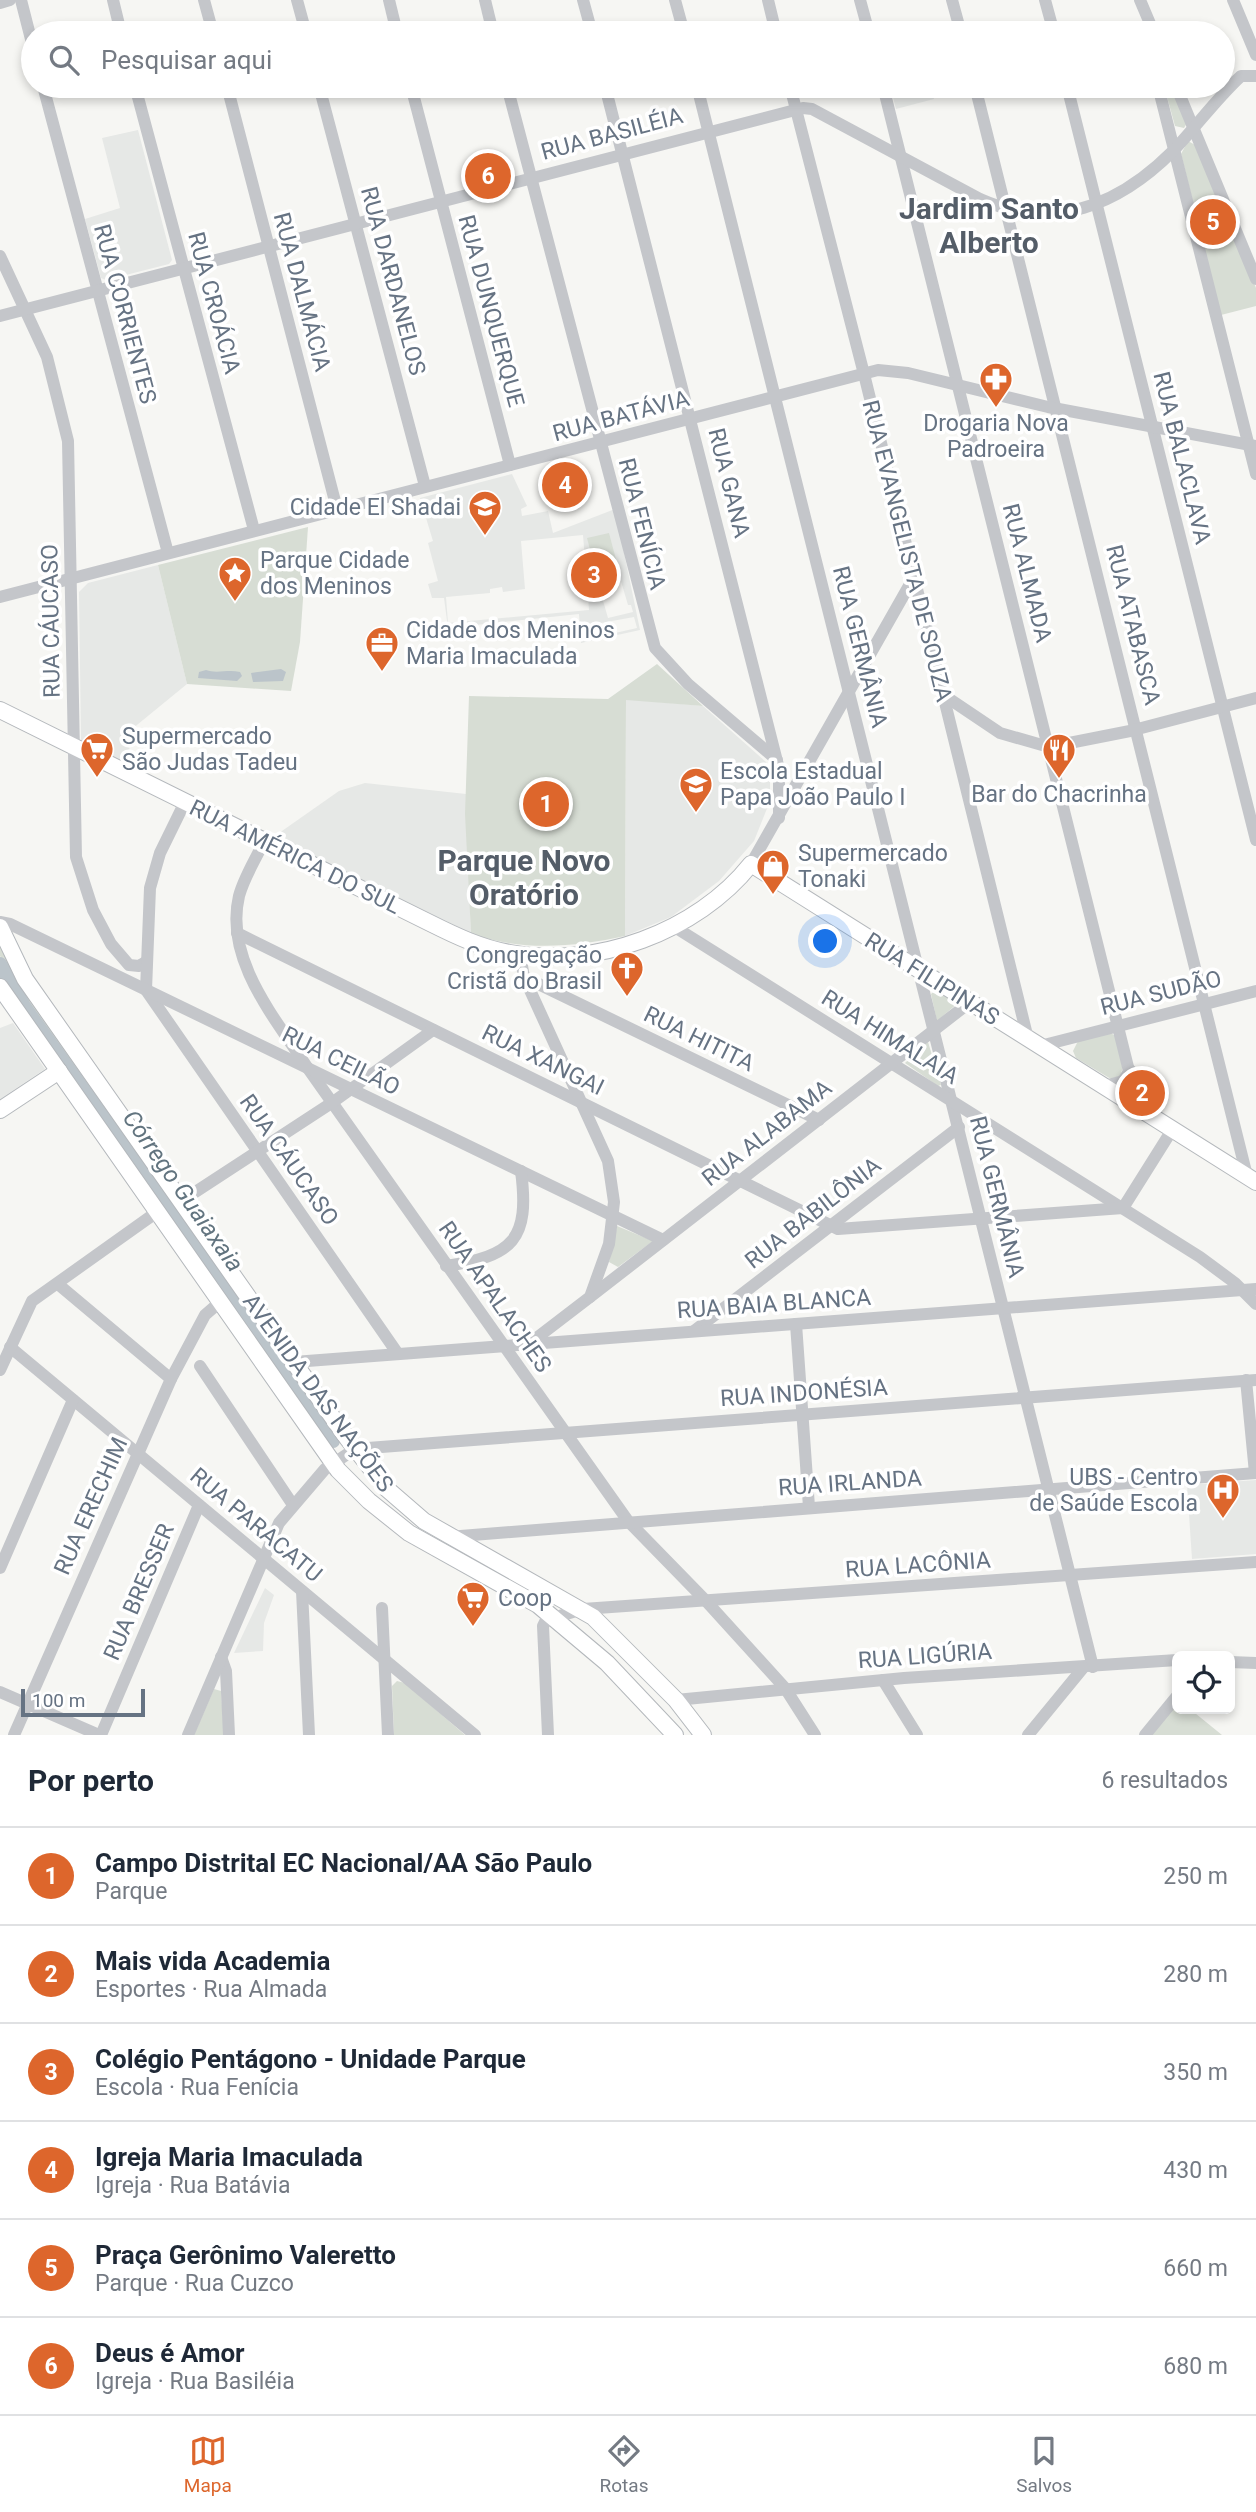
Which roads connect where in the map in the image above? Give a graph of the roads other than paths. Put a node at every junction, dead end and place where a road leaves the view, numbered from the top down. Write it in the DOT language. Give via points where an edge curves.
graph roads {
  1 [pos="10,0"];
  2 [pos="21,0"];
  3 [pos="113,0"];
  4 [pos="204,0"];
  5 [pos="297,0"];
  6 [pos="389,0"];
  7 [pos="485,0"];
  8 [pos="583,0"];
  9 [pos="675,0"];
  10 [pos="768,0"];
  11 [pos="860,0"];
  12 [pos="952,0"];
  13 [pos="1045,0"];
  14 [pos="1139,0"];
  15 [pos="1233,0"];
  16 [pos="0,3"];
  17 [pos="26,21"];
  18 [pos="118,21"];
  19 [pos="210,21"];
  20 [pos="303,21"];
  21 [pos="394,21"];
  22 [pos="491,21"];
  23 [pos="589,21"];
  24 [pos="681,21"];
  25 [pos="773,21"];
  26 [pos="866,21"];
  27 [pos="958,21"];
  28 [pos="1051,21"];
  29 [pos="1143,21"];
  30 [pos="1149,21"];
  31 [pos="1255,54"];
  32 [pos="1252,75"];
  33 [pos="1235,82"];
  34 [pos="46,98"];
  35 [pos="138,98"];
  36 [pos="229,98"];
  37 [pos="323,98"];
  38 [pos="414,98"];
  39 [pos="510,98"];
  40 [pos="609,98"];
  41 [pos="700,98"];
  42 [pos="793,98"];
  43 [pos="886,98"];
  44 [pos="978,98"];
  45 [pos="1070,98"];
  46 [pos="1161,98"];
  47 [pos="1181,98"];
  48 [pos="1220,98"];
  49 [pos="796,109"];
  50 [pos="1193,127"];
  51 [pos="709,131"];
  52 [pos="1174,149"];
  53 [pos="623,153"];
  54 [pos="901,157"];
  55 [pos="531,177"];
  56 [pos="441,201"];
  57 [pos="1098,205"];
  58 [pos="1007,210"];
  59 [pos="356,223"];
  60 [pos="268,246"];
  61 [pos="0,256"];
  62 [pos="183,269"];
  63 [pos="1256,279"];
  64 [pos="96,291"];
  65 [pos="27,309"];
  66 [pos="0,316"];
  67 [pos="864,374"];
  68 [pos="958,384"];
  69 [pos="776,396"];
  70 [pos="1057,408"];
  71 [pos="691,419"];
  72 [pos="1152,427"];
  73 [pos="600,443"];
  74 [pos="1252,445"];
  75 [pos="510,465"];
  76 [pos="1256,474"];
  77 [pos="425,486"];
  78 [pos="337,509"];
  79 [pos="254,530"];
  80 [pos="168,553"];
  81 [pos="914,577"];
  82 [pos="72,578"];
  83 [pos="0,597"];
  84 [pos="850,692"];
  85 [pos="943,694"];
  86 [pos="1256,698"];
  87 [pos="1223,706"];
  88 [pos="0,710"];
  89 [pos="1137,728"];
  90 [pos="73,747"];
  91 [pos="1049,747"];
  92 [pos="778,765"];
  93 [pos="797,787"];
  94 [pos="185,802"];
  95 [pos="779,818"];
  96 [pos="1256,840"];
  97 [pos="264,841"];
  98 [pos="746,869"];
  99 [pos="0,925"];
  100 [pos="673,926"];
  101 [pos="237,933"];
  102 [pos="111,944"];
  103 [pos="520,955"];
  104 [pos="147,961"];
  105 [pos="104,970"];
  106 [pos="919,971"];
  107 [pos="524,977"];
  108 [pos="0,987"];
  109 [pos="146,990"];
  110 [pos="1256,991"];
  111 [pos="969,1003"];
  112 [pos="1204,1003"];
  113 [pos="6,1006"];
  114 [pos="1022,1016"];
  115 [pos="1119,1025"];
  116 [pos="1009,1027"];
  117 [pos="433,1030"];
  118 [pos="934,1030"];
  119 [pos="1076,1037"];
  120 [pos="1034,1042"];
  121 [pos="892,1063"];
  122 [pos="1068,1064"];
  123 [pos="307,1067"];
  124 [pos="1130,1070"];
  125 [pos="58,1071"];
  126 [pos="1105,1087"];
  127 [pos="349,1090"];
  128 [pos="580,1101"];
  129 [pos="953,1101"];
  130 [pos="333,1102"];
  131 [pos="1138,1107"];
  132 [pos="0,1110"];
  133 [pos="819,1120"];
  134 [pos="959,1127"];
  135 [pos="1172,1130"];
  136 [pos="256,1152"];
  137 [pos="521,1171"];
  138 [pos="1252,1179"];
  139 [pos="740,1181"];
  140 [pos="180,1202"];
  141 [pos="1123,1208"];
  142 [pos="157,1212"];
  143 [pos="613,1214"];
  144 [pos="980,1220"];
  145 [pos="831,1226"];
  146 [pos="663,1240"];
  147 [pos="446,1266"];
  148 [pos="59,1285"];
  149 [pos="1256,1289"];
  150 [pos="1242,1290"];
  151 [pos="590,1297"];
  152 [pos="220,1302"];
  153 [pos="1256,1304"];
  154 [pos="1003,1308"];
  155 [pos="796,1324"];
  156 [pos="694,1331"];
  157 [pos="529,1344"];
  158 [pos="502,1346"];
  159 [pos="10,1347"];
  160 [pos="398,1354"];
  161 [pos="294,1362"];
  162 [pos="200,1366"];
  163 [pos="0,1370"];
  164 [pos="171,1378"];
  165 [pos="1251,1380"];
  166 [pos="1026,1397"];
  167 [pos="73,1400"];
  168 [pos="803,1414"];
  169 [pos="565,1433"];
  170 [pos="355,1449"];
  171 [pos="136,1453"];
  172 [pos="333,1462"];
  173 [pos="1255,1473"];
  174 [pos="387,1489"];
  175 [pos="1047,1489"];
  176 [pos="200,1505"];
  177 [pos="293,1505"];
  178 [pos="809,1507"];
  179 [pos="378,1508"];
  180 [pos="628,1521"];
  181 [pos="448,1537"];
  182 [pos="263,1559"];
  183 [pos="1256,1562"];
  184 [pos="0,1568"];
  185 [pos="1069,1576"];
  186 [pos="302,1591"];
  187 [pos="706,1601"];
  188 [pos="382,1608"];
  189 [pos="583,1609"];
  190 [pos="552,1616"];
  191 [pos="221,1657"];
  192 [pos="385,1660"];
  193 [pos="1172,1660"];
  194 [pos="1235,1662"];
  195 [pos="1256,1663"];
  196 [pos="1088,1667"];
  197 [pos="883,1680"];
  198 [pos="785,1688"];
  199 [pos="0,1692"];
  200 [pos="676,1700"];
  201 [pos="1172,1702"];
  202 [pos="28,1704"];
  203 [pos="549,1734"];
  204 [pos="14,1735"];
  205 [pos="100,1735"];
  206 [pos="188,1735"];
  207 [pos="229,1735"];
  208 [pos="309,1735"];
  209 [pos="388,1735"];
  210 [pos="475,1735"];
  211 [pos="675,1735"];
  212 [pos="703,1735"];
  213 [pos="815,1735"];
  214 [pos="917,1735"];
  215 [pos="1028,1735"];
  216 [pos="1145,1735"];
  1 -- 16 [label="street"];
  2 -- 17 [label="street"];
  3 -- 18 [label="street"];
  4 -- 19 [label="street"];
  5 -- 20 [label="street"];
  6 -- 21 [label="street"];
  7 -- 22 [label="street"];
  8 -- 23 [label="street"];
  9 -- 24 [label="street"];
  10 -- 25 [label="street"];
  11 -- 26 [label="street"];
  12 -- 27 [label="street"];
  13 -- 28 [label="street"];
  14 -- 29 [label="street"];
  14 -- 30 [label="street"];
  15 -- 31 [label="street"];
  31 -- 32 [label="street"];
  32 -- 33 [label="street"];
  34 -- 64 [label="street, RUA CORRIENTES"];
  35 -- 62 [label="street, RUA CROÁCIA"];
  36 -- 60 [label="street, RUA DALMÁCIA"];
  37 -- 59 [label="street, RUA DARDANELOS"];
  38 -- 56 [label="street, RUA DUNQUERQUE"];
  39 -- 55 [label="street, RUA FENÍCIA"];
  40 -- 53 [label="street, RUA GANA"];
  41 -- 51 [label="street, RUA GERMÂNIA"];
  42 -- 49 [label="street, RUA EVANGELISTA DE SOUZA"];
  43 -- 54 [label="street, RUA ALMADA"];
  44 -- 58 [label="street, RUA ATABASCA"];
  45 -- 57 [label="street, RUA BALACLAVA"];
  46 -- 52 [label="street"];
  47 -- 50 [label="street"];
  48 -- 50 [label="street"];
  49 -- 51 [label="street, RUA BASILÉIA"];
  49 -- 54 [label="street" via="812,110"];
  49 -- 67 [label="street, RUA EVANGELISTA DE SOUZA"];
  50 -- 52 [label="street"];
  50 -- 63 [label="street"];
  51 -- 53 [label="street, RUA BASILÉIA"];
  51 -- 69 [label="street, RUA GERMÂNIA"];
  52 -- 57 [label="street" via="1123,191"];
  52 -- 74 [label="street"];
  53 -- 55 [label="street, RUA BASILÉIA"];
  53 -- 71 [label="street, RUA GANA"];
  54 -- 58 [label="street"];
  54 -- 68 [label="street, RUA ALMADA"];
  55 -- 56 [label="street, RUA BASILÉIA"];
  55 -- 73 [label="street, RUA FENÍCIA"];
  56 -- 59 [label="street, RUA BASILÉIA"];
  56 -- 75 [label="street, RUA DUNQUERQUE"];
  57 -- 58 [label="street" via="1051,214"];
  57 -- 72 [label="street, RUA BALACLAVA"];
  58 -- 70 [label="street, RUA ATABASCA"];
  59 -- 60 [label="street, RUA BASILÉIA"];
  59 -- 77 [label="street, RUA DARDANELOS"];
  60 -- 62 [label="street, RUA BASILÉIA"];
  60 -- 78 [label="street, RUA DALMÁCIA"];
  61 -- 65 [label="street, RUA CÁUCASO"];
  62 -- 64 [label="street, RUA BASILÉIA"];
  62 -- 79 [label="street, RUA CROÁCIA"];
  64 -- 65 [label="street, RUA BASILÉIA"];
  64 -- 80 [label="street, RUA CORRIENTES"];
  65 -- 66 [label="street, RUA BASILÉIA"];
  65 -- 82 [label="street, RUA CÁUCASO" via="49,364 68,441"];
  67 -- 68 [label="street, RUA BATÁVIA" via="891,371"];
  67 -- 69 [label="street, RUA BATÁVIA"];
  67 -- 81 [label="street, RUA EVANGELISTA DE SOUZA"];
  68 -- 70 [label="street, RUA BATÁVIA"];
  68 -- 91 [label="street, RUA ALMADA"];
  69 -- 71 [label="street, RUA BATÁVIA"];
  69 -- 84 [label="street, RUA GERMÂNIA"];
  70 -- 72 [label="street, RUA BATÁVIA"];
  70 -- 89 [label="street, RUA ATABASCA"];
  71 -- 73 [label="street, RUA BATÁVIA"];
  71 -- 92 [label="street, RUA GANA"];
  72 -- 74 [label="street, RUA BATÁVIA"];
  72 -- 87 [label="street, RUA BALACLAVA"];
  73 -- 75 [label="street, RUA BATÁVIA"];
  73 -- 92 [label="street, RUA FENÍCIA" via="655,648"];
  74 -- 76 [label="street"];
  75 -- 77 [label="street, RUA BATÁVIA"];
  77 -- 78 [label="street, RUA BATÁVIA"];
  78 -- 79 [label="street, RUA BATÁVIA"];
  79 -- 80 [label="street, RUA BATÁVIA"];
  80 -- 82 [label="street, RUA BATÁVIA"];
  81 -- 84 [label="street, RUA AMÉRICA DO SUL"];
  81 -- 85 [label="street, RUA EVANGELISTA DE SOUZA"];
  82 -- 83 [label="street, RUA BATÁVIA"];
  82 -- 90 [label="street, RUA CÁUCASO"];
  84 -- 93 [label="street, RUA AMÉRICA DO SUL"];
  84 -- 106 [label="street, RUA GERMÂNIA"];
  85 -- 91 [label="street" via="1000,733"];
  85 -- 114 [label="street, RUA EVANGELISTA DE SOUZA"];
  86 -- 87 [label="street"];
  87 -- 89 [label="street"];
  87 -- 96 [label="street, RUA BALACLAVA"];
  88 -- 90 [label="main road, RUA AMÉRICA DO SUL"];
  89 -- 91 [label="street"];
  89 -- 112 [label="street, RUA ATABASCA"];
  90 -- 94 [label="main road, RUA AMÉRICA DO SUL"];
  90 -- 102 [label="street, RUA CÁUCASO" via="76,857 93,910"];
  91 -- 115 [label="street, RUA ALMADA"];
  92 -- 93 [label="street"];
  92 -- 95 [label="street, RUA GANA"];
  93 -- 95 [label="street, RUA AMÉRICA DO SUL"];
  94 -- 97 [label="main road, RUA AMÉRICA DO SUL"];
  94 -- 104 [label="street" via="153,875"];
  95 -- 98 [label="street, RUA AMÉRICA DO SUL"];
  97 -- 101 [label="street, RUA APALACHES" via="239,897"];
  97 -- 103 [label="main road, RUA AMÉRICA DO SUL" via="470,942"];
  98 -- 100 [label="main road, RUA AMÉRICA DO SUL" via="718,896"];
  98 -- 106 [label="main road, RUA FILIPINAS" via="766,875"];
  99 -- 105 [label="street, RUA CEILÃO" via="10,924"];
  99 -- 140 [label="main road, AVENIDA DAS NAÇÕES" via="25,979"];
  100 -- 103 [label="main road, RUA AMÉRICA DO SUL" via="606,950"];
  100 -- 121 [label="street, RUA HIMALAIA"];
  101 -- 117 [label="street, RUA XANGAI"];
  101 -- 123 [label="street, RUA APALACHES" via="252,979"];
  102 -- 104 [label="street, RUA CÁUCASO" via="129,965"];
  102 -- 105 [label="street" via="113,957"];
  103 -- 107 [label="street"];
  104 -- 109 [label="street"];
  105 -- 109 [label="street, RUA CEILÃO"];
  106 -- 111 [label="main road, RUA FILIPINAS"];
  106 -- 118 [label="street, RUA GERMÂNIA"];
  107 -- 128 [label="street"];
  107 -- 133 [label="street, RUA HITITA"];
  108 -- 113 [label="main road, AVENIDA DAS NAÇÕES"];
  109 -- 123 [label="street, RUA CEILÃO"];
  109 -- 136 [label="street, RUA CÁUCASO"];
  110 -- 112 [label="street, RUA SUDÃO"];
  111 -- 116 [label="main road, RUA FILIPINAS"];
  111 -- 118 [label="street, RUA ALABAMA"];
  112 -- 115 [label="street, RUA SUDÃO"];
  112 -- 138 [label="street, RUA ATABASCA"];
  113 -- 125 [label="main road, AVENIDA DAS NAÇÕES"];
  114 -- 116 [label="street" via="1016,1026"];
  114 -- 120 [label="street, RUA EVANGELISTA DE SOUZA"];
  115 -- 119 [label="street, RUA SUDÃO"];
  115 -- 124 [label="street, RUA ALMADA"];
  116 -- 120 [label="main road, RUA FILIPINAS"];
  117 -- 127 [label="street"];
  117 -- 128 [label="street, RUA XANGAI"];
  118 -- 121 [label="street, RUA ALABAMA"];
  118 -- 129 [label="street, RUA GERMÂNIA"];
  119 -- 120 [label="street, RUA SUDÃO"];
  119 -- 122 [label="street, RUA SUDÃO" via="1068,1047"];
  120 -- 122 [label="main road"];
  121 -- 129 [label="street, RUA HIMALAIA"];
  121 -- 133 [label="street, RUA ALABAMA"];
  122 -- 126 [label="main road"];
  123 -- 127 [label="street, RUA CEILÃO"];
  123 -- 130 [label="street, RUA APALACHES"];
  124 -- 126 [label="street" via="1123,1081"];
  124 -- 131 [label="street, RUA ALMADA"];
  125 -- 132 [label="main road"];
  125 -- 142 [label="main road, AVENIDA DAS NAÇÕES"];
  126 -- 131 [label="main road"];
  127 -- 130 [label="street"];
  127 -- 137 [label="street, RUA CEILÃO"];
  128 -- 139 [label="street, RUA XANGAI"];
  128 -- 143 [label="street" via="608,1161"];
  129 -- 134 [label="street, RUA GERMÂNIA"];
  129 -- 141 [label="street, RUA HIMALAIA"];
  130 -- 136 [label="street"];
  130 -- 147 [label="street, RUA APALACHES"];
  131 -- 135 [label="main road"];
  133 -- 139 [label="street, RUA ALABAMA"];
  134 -- 144 [label="street, RUA GERMÂNIA"];
  134 -- 145 [label="street, RUA BABILÔNIA"];
  135 -- 138 [label="main road"];
  135 -- 141 [label="street"];
  136 -- 140 [label="street"];
  136 -- 160 [label="street, RUA CÁUCASO"];
  137 -- 143 [label="street, RUA CEILÃO"];
  137 -- 147 [label="street" via="525,1208 515,1237 495,1254"];
  139 -- 145 [label="street, RUA XANGAI"];
  139 -- 146 [label="street, RUA ALABAMA"];
  140 -- 161 [label="main road, AVENIDA DAS NAÇÕES"];
  141 -- 144 [label="street"];
  141 -- 150 [label="street, RUA HIMALAIA" via="1209,1263"];
  142 -- 148 [label="street"];
  142 -- 152 [label="main road, AVENIDA DAS NAÇÕES"];
  143 -- 146 [label="street, RUA CEILÃO"];
  143 -- 151 [label="street" via="609,1244"];
  144 -- 145 [label="street" via="854,1230"];
  144 -- 154 [label="street, RUA GERMÂNIA"];
  145 -- 156 [label="street, RUA BABILÔNIA"];
  146 -- 151 [label="street, RUA ALABAMA"];
  147 -- 158 [label="street, RUA APALACHES"];
  148 -- 159 [label="street" via="29,1305"];
  148 -- 164 [label="street"];
  149 -- 150 [label="street, RUA BAIA BLANCA"];
  150 -- 153 [label="street, RUA HIMALAIA"];
  150 -- 154 [label="street, RUA BAIA BLANCA"];
  151 -- 157 [label="street, RUA ALABAMA"];
  152 -- 164 [label="street, RUA ERECHIM" via="205,1315"];
  152 -- 172 [label="main road, AVENIDA DAS NAÇÕES"];
  154 -- 155 [label="street, RUA BAIA BLANCA"];
  154 -- 166 [label="street, RUA GERMÂNIA"];
  155 -- 156 [label="street, RUA BAIA BLANCA"];
  155 -- 168 [label="street"];
  156 -- 157 [label="street, RUA BAIA BLANCA"];
  157 -- 158 [label="street, RUA BAIA BLANCA"];
  158 -- 160 [label="street, RUA BAIA BLANCA"];
  158 -- 169 [label="street, RUA APALACHES"];
  159 -- 163 [label="street"];
  159 -- 167 [label="street, RUA PARACATU"];
  160 -- 161 [label="street, RUA BAIA BLANCA"];
  161 -- 170 [label="main road, AVENIDA DAS NAÇÕES"];
  162 -- 177 [label="street"];
  164 -- 171 [label="street, RUA ERECHIM"];
  165 -- 166 [label="street, RUA INDONÉSIA"];
  165 -- 173 [label="street"];
  166 -- 168 [label="street, RUA INDONÉSIA"];
  166 -- 175 [label="street, RUA GERMÂNIA"];
  167 -- 171 [label="street, RUA PARACATU"];
  167 -- 184 [label="street"];
  168 -- 169 [label="street, RUA INDONÉSIA"];
  168 -- 178 [label="street"];
  169 -- 170 [label="street, RUA INDONÉSIA"];
  169 -- 180 [label="street, RUA APALACHES"];
  170 -- 172 [label="street"];
  170 -- 174 [label="main road, AVENIDA DAS NAÇÕES"];
  171 -- 176 [label="street, RUA PARACATU"];
  171 -- 202 [label="street, RUA ERECHIM"];
  172 -- 177 [label="street"];
  172 -- 179 [label="main road, AVENIDA DAS NAÇÕES"];
  173 -- 175 [label="street, RUA IRLANDA"];
  174 -- 179 [label="main road" via="377,1494"];
  174 -- 181 [label="main road, AVENIDA DAS NAÇÕES" via="413,1514"];
  175 -- 178 [label="street, RUA IRLANDA"];
  175 -- 185 [label="street, RUA GERMÂNIA"];
  176 -- 182 [label="street, RUA PARACATU"];
  176 -- 205 [label="street, RUA BRESSER"];
  177 -- 182 [label="street"];
  178 -- 180 [label="street, RUA IRLANDA"];
  179 -- 190 [label="main road, AVENIDA DAS NAÇÕES" via="422,1541 526,1595"];
  180 -- 181 [label="street, RUA IRLANDA"];
  180 -- 187 [label="street, RUA APALACHES"];
  181 -- 189 [label="main road, AVENIDA DAS NAÇÕES"];
  182 -- 186 [label="street, RUA PARACATU"];
  182 -- 191 [label="street"];
  183 -- 185 [label="street, RUA LACÔNIA"];
  185 -- 187 [label="street, RUA LACÔNIA"];
  185 -- 196 [label="street, RUA GERMÂNIA"];
  186 -- 192 [label="street, RUA PARACATU"];
  186 -- 208 [label="street"];
  187 -- 189 [label="street, RUA LACÔNIA"];
  187 -- 198 [label="street, RUA APALACHES"];
  188 -- 192 [label="street"];
  189 -- 190 [label="street, RUA LACÔNIA"];
  189 -- 200 [label="main road, AVENIDA DAS NAÇÕES"];
  190 -- 203 [label="street" via="543,1626"];
  190 -- 211 [label="main road, AVENIDA DAS NAÇÕES" via="607,1662"];
  191 -- 206 [label="street"];
  191 -- 207 [label="street" via="226,1671"];
  192 -- 209 [label="street"];
  192 -- 210 [label="street, RUA PARACATU"];
  193 -- 196 [label="street, RUA LIGÚRIA"];
  194 -- 195 [label="street"];
  196 -- 197 [label="street, RUA LIGÚRIA"];
  196 -- 215 [label="street"];
  197 -- 198 [label="street, RUA LIGÚRIA"];
  197 -- 214 [label="street"];
  198 -- 200 [label="street, RUA LIGÚRIA"];
  198 -- 213 [label="street, RUA APALACHES"];
  199 -- 202 [label="street"];
  200 -- 212 [label="main road, AVENIDA DAS NAÇÕES"];
  201 -- 216 [label="street"];
  202 -- 204 [label="street, RUA ERECHIM"];
  202 -- 205 [label="street"];
}
